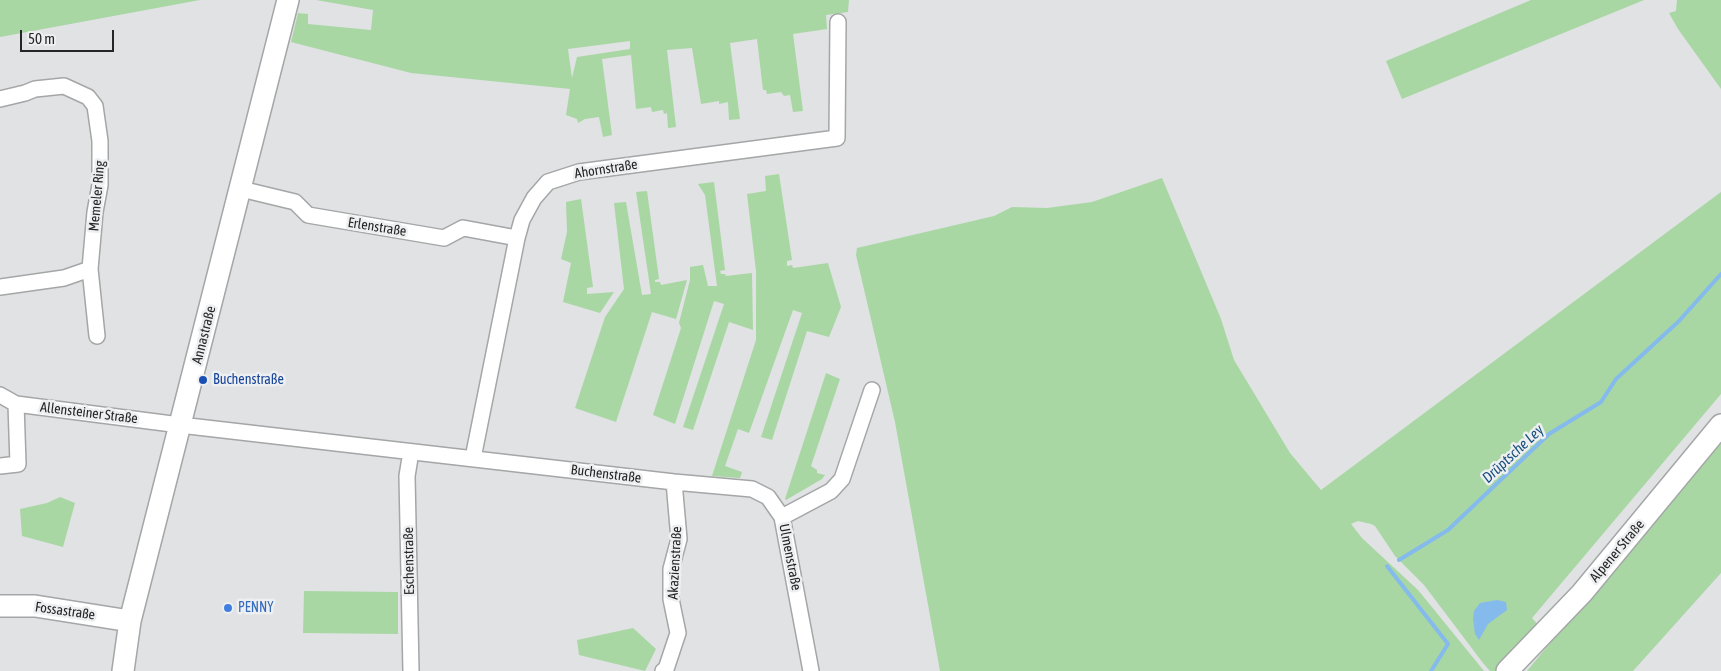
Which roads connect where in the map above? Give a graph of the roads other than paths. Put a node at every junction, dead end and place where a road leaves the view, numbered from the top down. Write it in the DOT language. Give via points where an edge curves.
graph roads {
  1 [pos="288,0"];
  2 [pos="838,22"];
  3 [pos="0,99"];
  4 [pos="241,189"];
  5 [pos="517,238"];
  6 [pos="90,270"];
  7 [pos="0,286"];
  8 [pos="97,336"];
  9 [pos="872,390"];
  10 [pos="0,396"];
  11 [pos="16,404"];
  12 [pos="180,425"];
  13 [pos="1721,425"];
  14 [pos="411,452"];
  15 [pos="473,458"];
  16 [pos="0,466"];
  17 [pos="674,482"];
  18 [pos="782,517"];
  19 [pos="0,606"];
  20 [pos="130,621"];
  21 [pos="123,671"];
  22 [pos="411,671"];
  23 [pos="664,671"];
  24 [pos="811,671"];
  25 [pos="1507,671"];
  1 -- 4 [label="street, Annastraße"];
  2 -- 5 [label="street, Ahornstraße" via="836,138 579,172 548,182 534,198"];
  3 -- 6 [label="street, Memeler Ring" via="35,89 64,86 88,97 95,106 100,141 100,185"];
  4 -- 5 [label="street, Erlenstraße" via="295,202 308,215 444,238 463,228"];
  4 -- 12 [label="street, Annastraße"];
  5 -- 15 [label="street, Ahornstraße"];
  6 -- 7 [label="street" via="64,278"];
  6 -- 8 [label="street, Memeler Ring"];
  9 -- 18 [label="street, Ulmenstraße" via="842,480 831,491"];
  10 -- 11 [label="street, Allensteiner Straße"];
  11 -- 12 [label="street, Allensteiner Straße"];
  11 -- 16 [label="street" via="18,464"];
  12 -- 14 [label="street, Buchenstraße"];
  12 -- 20 [label="street, Annastraße"];
  13 -- 25 [label="street, Alpener Straße" via="1582,593"];
  14 -- 15 [label="street, Buchenstraße"];
  14 -- 22 [label="street, Eschenstraße" via="407,476"];
  15 -- 17 [label="street, Buchenstraße"];
  17 -- 18 [label="street, Buchenstraße" via="752,489 768,497"];
  17 -- 23 [label="street, Akazienstraße" via="679,539 672,569 671,599 678,633"];
  18 -- 24 [label="street, Ulmenstraße"];
  19 -- 20 [label="street, Fossastraße" via="36,606"];
  20 -- 21 [label="street, Annastraße"];
}
